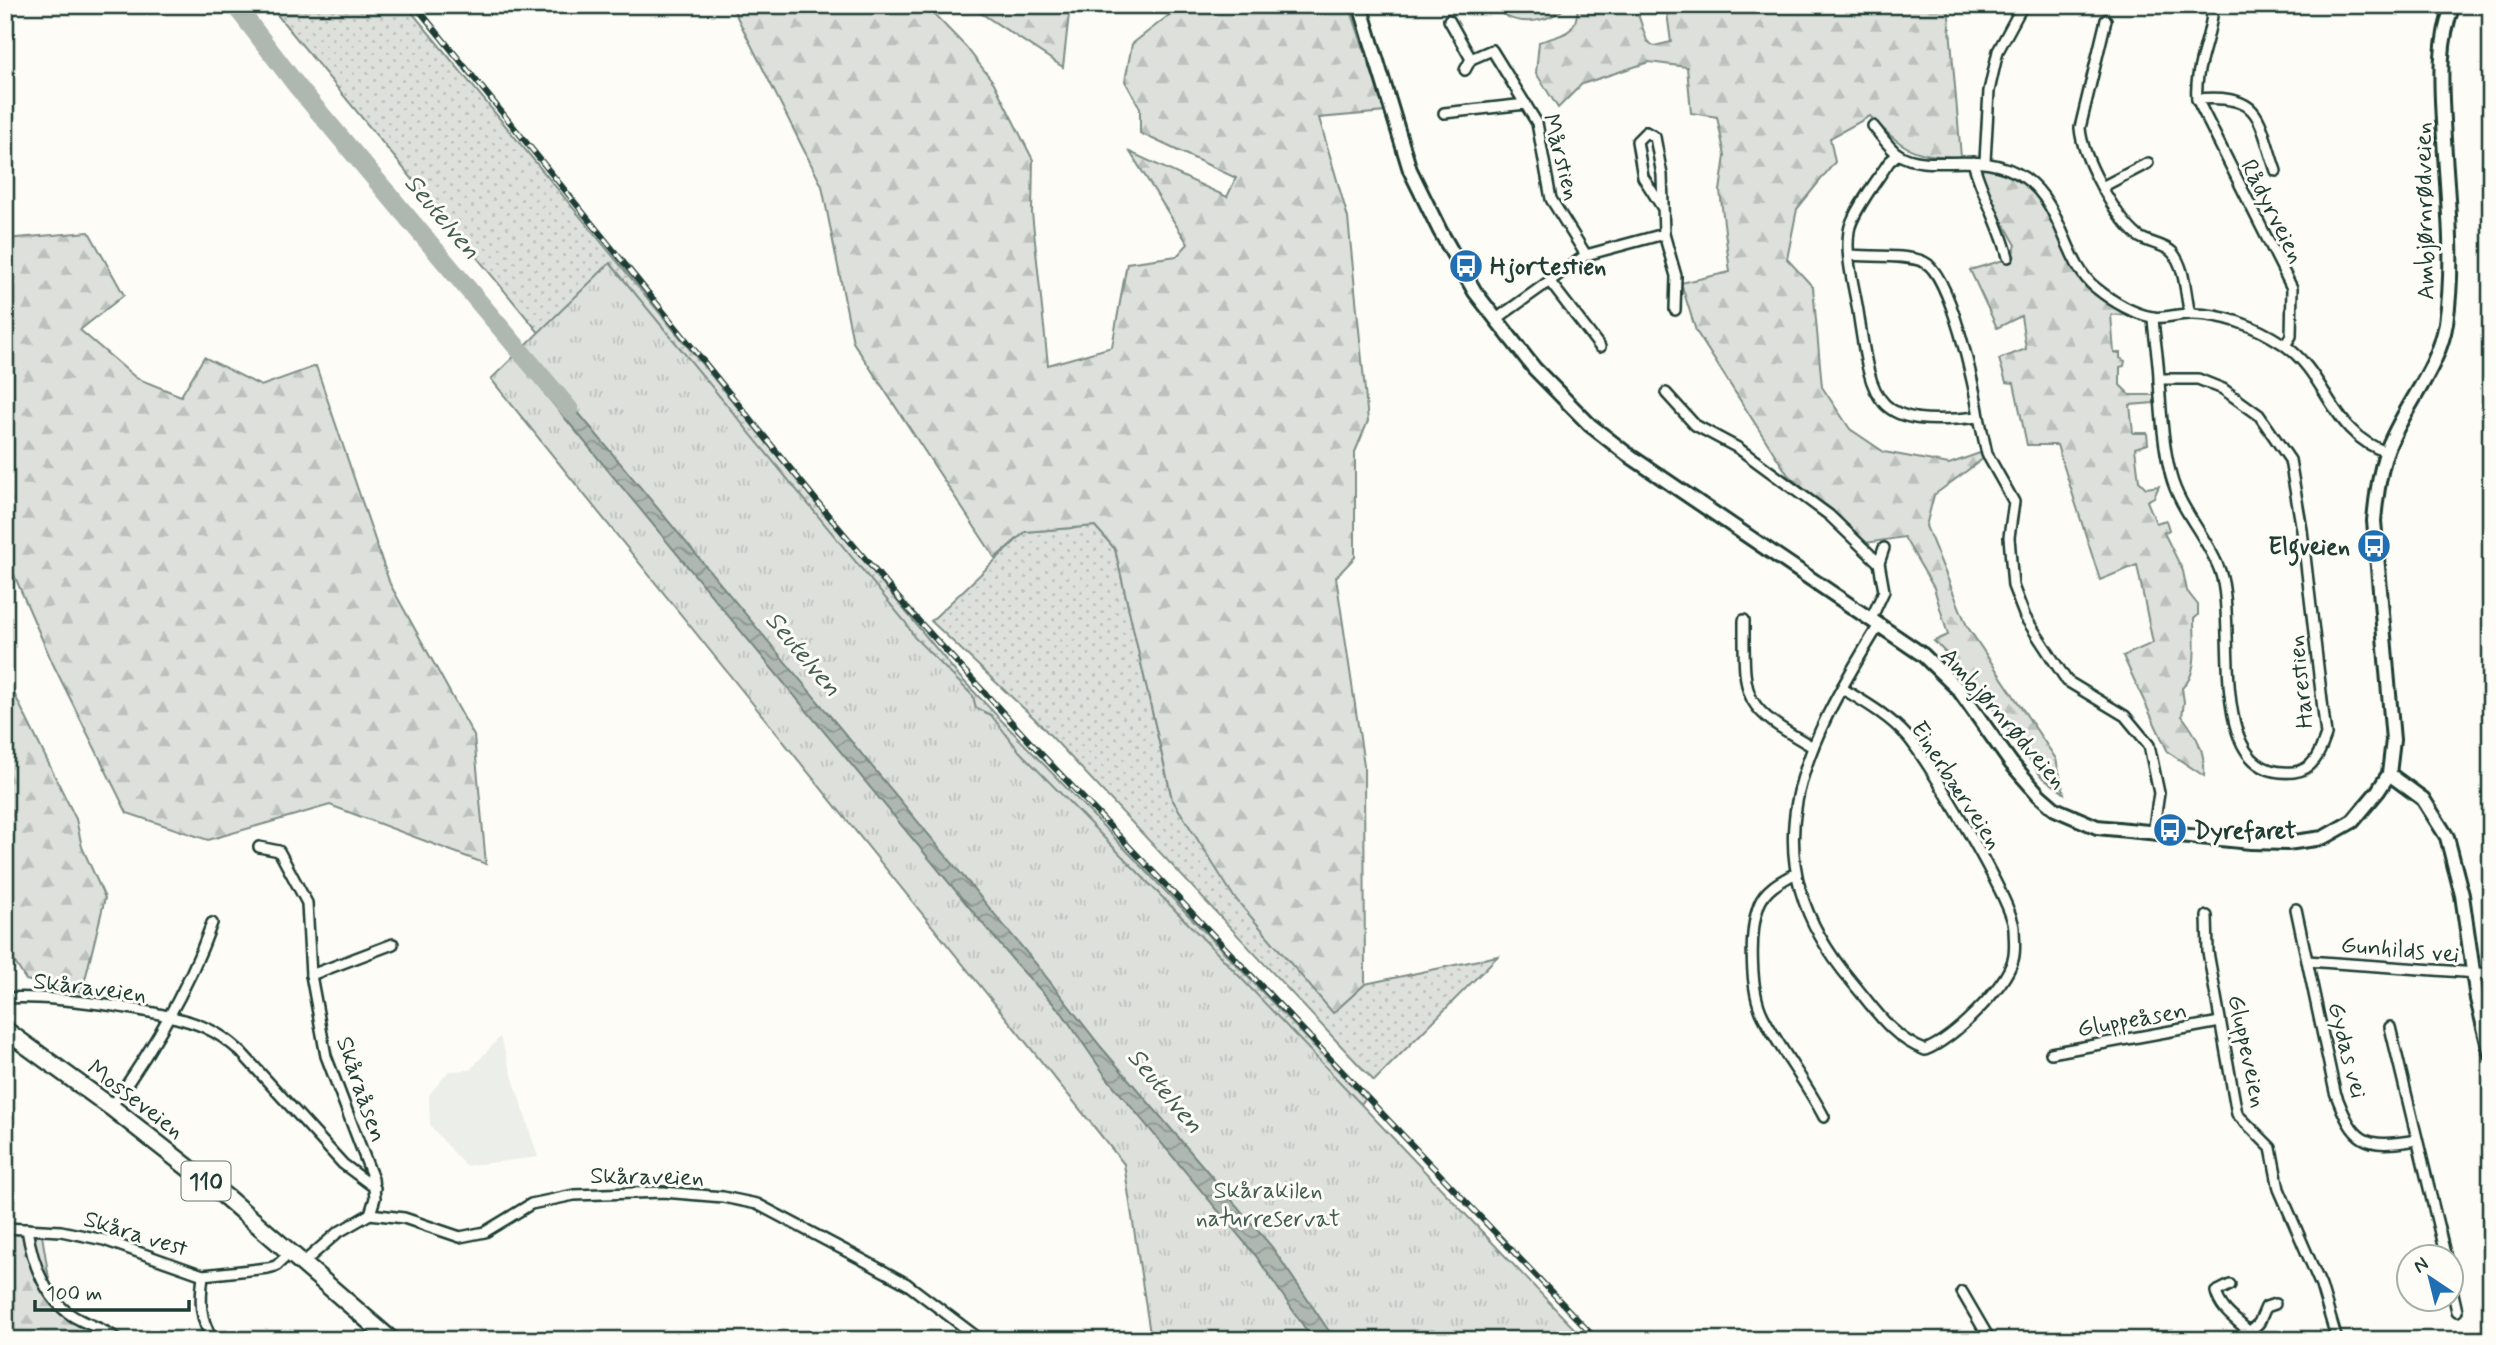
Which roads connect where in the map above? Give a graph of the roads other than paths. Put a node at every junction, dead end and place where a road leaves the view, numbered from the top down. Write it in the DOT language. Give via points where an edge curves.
graph roads {
  1 [pos="1360,5"];
  2 [pos="2023,5"];
  3 [pos="2213,5"];
  4 [pos="2453,5"];
  5 [pos="1449,20"];
  6 [pos="2106,20"];
  7 [pos="1471,59"];
  8 [pos="1465,70"];
  9 [pos="2197,99"];
  10 [pos="1527,104"];
  11 [pos="1444,113"];
  12 [pos="1873,126"];
  13 [pos="1898,154"];
  14 [pos="1985,161"];
  15 [pos="1973,162"];
  16 [pos="2148,163"];
  17 [pos="2276,171"];
  18 [pos="2102,187"];
  19 [pos="1662,207"];
  20 [pos="1664,234"];
  21 [pos="1586,255"];
  22 [pos="1849,255"];
  23 [pos="2008,257"];
  24 [pos="1550,282"];
  25 [pos="1675,310"];
  26 [pos="2190,314"];
  27 [pos="2153,317"];
  28 [pos="1495,320"];
  29 [pos="2285,345"];
  30 [pos="1600,347"];
  31 [pos="2160,379"];
  32 [pos="1666,393"];
  33 [pos="1979,417"];
  34 [pos="2387,452"];
  35 [pos="1884,548"];
  36 [pos="1879,563"];
  37 [pos="1744,620"];
  38 [pos="1875,622"];
  39 [pos="1843,689"];
  40 [pos="1813,747"];
  41 [pos="2389,774"];
  42 [pos="2153,834"];
  43 [pos="259,847"];
  44 [pos="1794,874"];
  45 [pos="2296,909"];
  46 [pos="2207,916"];
  47 [pos="212,923"];
  48 [pos="393,944"];
  49 [pos="2307,961"];
  50 [pos="2473,974"];
  51 [pos="2491,974"];
  52 [pos="311,975"];
  53 [pos="5,998"];
  54 [pos="170,1017"];
  55 [pos="2220,1022"];
  56 [pos="2390,1027"];
  57 [pos="7,1033"];
  58 [pos="2050,1054"];
  59 [pos="2491,1055"];
  60 [pos="111,1107"];
  61 [pos="1824,1117"];
  62 [pos="2417,1140"];
  63 [pos="375,1188"];
  64 [pos="370,1214"];
  65 [pos="5,1228"];
  66 [pos="27,1229"];
  67 [pos="2443,1244"];
  68 [pos="291,1252"];
  69 [pos="304,1262"];
  70 [pos="203,1275"];
  71 [pos="2230,1285"];
  72 [pos="1962,1292"];
  73 [pos="2275,1304"];
  74 [pos="2253,1336"];
  75 [pos="981,1339"];
  76 [pos="118,1340"];
  77 [pos="213,1340"];
  78 [pos="391,1340"];
  79 [pos="1990,1340"];
  80 [pos="2337,1340"];
  1 -- 28 [label="street, Ambjørnrødveien" via="1410,170 1455,260"];
  2 -- 14 [label="street" via="1998,51 1989,92"];
  3 -- 9 [label="street" via="2213,23 2195,78"];
  4 -- 34 [label="street, Ambjørnrødveien" via="2443,39 2441,81 2450,259 2446,325 2435,361"];
  5 -- 7 [label="street"];
  6 -- 18 [label="street" via="2080,128 2081,142"];
  7 -- 8 [label="street"];
  7 -- 10 [label="street, Mårstien" via="1492,50"];
  9 -- 17 [label="street, Rådyrveien" via="2228,96 2245,103 2256,117"];
  9 -- 29 [label="street, Rådyrveien" via="2291,288 2291,337"];
  10 -- 11 [label="street, Mårstien"];
  10 -- 21 [label="street, Mårstien" via="1537,123 1550,199"];
  12 -- 13 [label="street"];
  13 -- 15 [label="street" via="1929,162"];
  13 -- 22 [label="street" via="1849,229"];
  14 -- 15 [label="street"];
  14 -- 27 [label="street" via="2005,166 2040,190 2092,285 2119,306"];
  15 -- 23 [label="street"];
  16 -- 18 [label="street"];
  18 -- 26 [label="street" via="2138,236 2171,251 2181,271"];
  19 -- 19 [label="street" via="1655,137 1646,132 1637,141 1643,177"];
  19 -- 20 [label="street"];
  20 -- 21 [label="street"];
  20 -- 25 [label="street" via="1676,276"];
  21 -- 24 [label="street"];
  22 -- 33 [label="street" via="1923,261 1936,270 1959,328"];
  22 -- 33 [label="street" via="1867,372 1875,394 1891,410 1918,420"];
  24 -- 28 [label="street"];
  24 -- 30 [label="street"];
  26 -- 27 [label="street"];
  26 -- 29 [label="street" via="2227,318"];
  27 -- 31 [label="street, Harestien"];
  28 -- 38 [label="street, Ambjørnrødveien" via="1560,396 1627,454"];
  29 -- 34 [label="street" via="2311,370 2351,433"];
  31 -- 31 [label="street, Harestien" via="2159,402 2171,478 2220,571 2227,603 2232,717 2239,744 2251,760 2280,774 2301,771 2317,760 2326,735 2290,460 2259,415 2223,389 2198,379"];
  32 -- 36 [label="street" via="1695,425 1738,448 1829,515"];
  33 -- 42 [label="street" via="1987,454 2014,502 2009,537 2013,586 2025,617 2067,681 2125,716 2149,745 2159,793"];
  34 -- 41 [label="street, Ambjørnrødveien" via="2374,521 2393,740"];
  35 -- 36 [label="street"];
  36 -- 38 [label="street" via="1884,591"];
  37 -- 40 [label="street" via="1749,696 1771,723"];
  38 -- 39 [label="street"];
  38 -- 42 [label="street, Ambjørnrødveien" via="1942,671 2024,779 2055,809 2097,827"];
  39 -- 40 [label="street"];
  39 -- 44 [label="street, Einerbærveien" via="1886,716 1909,738 1986,865 2013,924 2013,959 2003,978 1948,1038 1925,1050 1900,1038 1832,958 1817,934"];
  40 -- 44 [label="street" via="1798,794"];
  41 -- 42 [label="street, Ambjørnrødveien" via="2353,821 2323,838 2287,843"];
  41 -- 50 [label="street" via="2423,799 2447,836 2462,895"];
  43 -- 52 [label="street, Skåraåsen" via="279,851 307,903"];
  44 -- 61 [label="street" via="1774,885 1759,903 1754,979 1761,1013"];
  45 -- 49 [label="street, Gydas vei"];
  46 -- 55 [label="street, Gluppeveien" via="2207,952"];
  47 -- 54 [label="street, Skåraveien"];
  48 -- 52 [label="street"];
  49 -- 50 [label="street, Gunhilds vei"];
  49 -- 62 [label="street, Gydas vei" via="2335,1092 2349,1126 2371,1144"];
  50 -- 51 [label="street, Gunhilds vei"];
  50 -- 59 [label="street"];
  52 -- 63 [label="street, Skåraåsen" via="327,1056"];
  53 -- 54 [label="street, Skåraveien" via="30,997"];
  54 -- 60 [label="street, Skåraveien"];
  54 -- 63 [label="street, Skåraveien" via="204,1027 233,1045 344,1164"];
  55 -- 58 [label="street, Gluppeåsen"];
  55 -- 80 [label="street, Gluppeveien" via="2237,1114 2271,1148 2279,1189 2321,1286"];
  56 -- 62 [label="street, Gydas vei"];
  57 -- 60 [label="highway, Mosseveien / 110"];
  60 -- 68 [label="highway, Mosseveien / 110"];
  62 -- 67 [label="street, Gydas vei"];
  63 -- 64 [label="street, Skåraåsen"];
  64 -- 69 [label="street" via="337,1233"];
  64 -- 75 [label="street, Skåraveien" via="404,1218 460,1237 485,1232 531,1204 574,1195 663,1192 757,1204 907,1284"];
  65 -- 66 [label="street, Skåra vest"];
  66 -- 70 [label="street, Skåra vest" via="104,1240"];
  66 -- 76 [label="street" via="30,1250 46,1288 78,1320 104,1328"];
  68 -- 69 [label="highway, Mosseveien / 110"];
  68 -- 70 [label="street, Skåra vest" via="276,1266"];
  69 -- 78 [label="highway, Mosseveien / 110"];
  70 -- 77 [label="street" via="200,1310"];
  71 -- 74 [label="street" via="2219,1289 2217,1295 2227,1313"];
  72 -- 79 [label="street"];
  73 -- 74 [label="street" via="2266,1307"];
}
